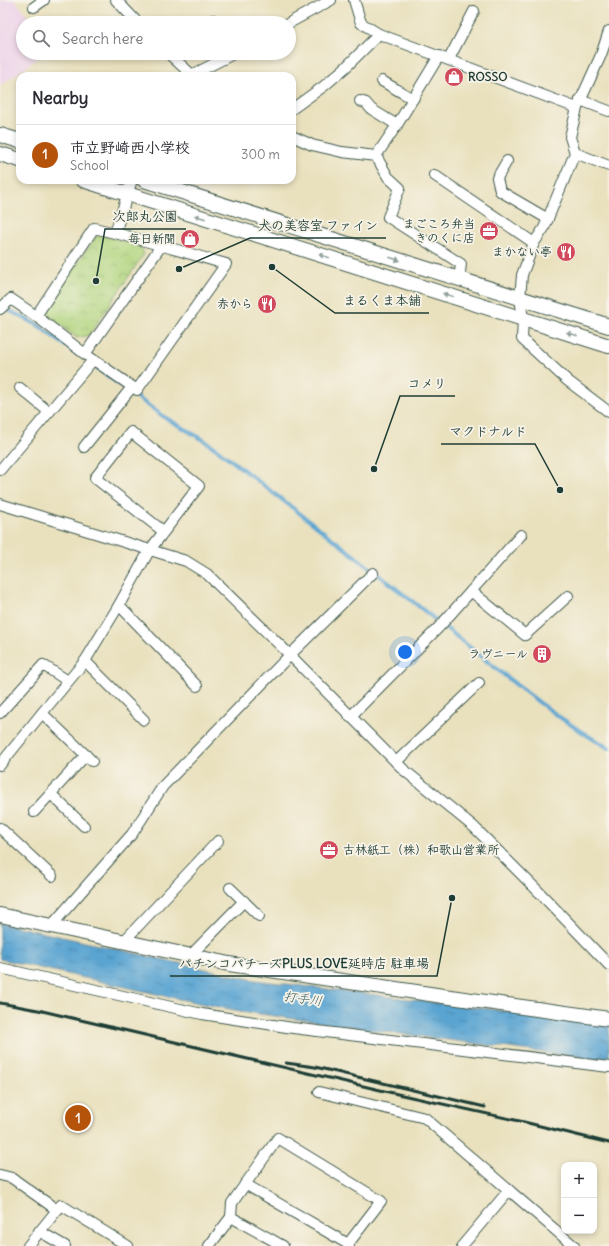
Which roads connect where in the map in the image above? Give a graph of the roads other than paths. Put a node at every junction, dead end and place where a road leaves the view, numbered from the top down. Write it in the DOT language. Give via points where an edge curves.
graph roads {
  1 [pos="44,0"];
  2 [pos="116,0"];
  3 [pos="331,0"];
  4 [pos="354,0"];
  5 [pos="34,7"];
  6 [pos="474,11"];
  7 [pos="131,16"];
  8 [pos="296,19"];
  9 [pos="609,31"];
  10 [pos="380,34"];
  11 [pos="439,56"];
  12 [pos="449,59"];
  13 [pos="176,60"];
  14 [pos="221,60"];
  15 [pos="190,72"];
  16 [pos="199,72"];
  17 [pos="382,81"];
  18 [pos="413,99"];
  19 [pos="360,101"];
  20 [pos="579,104"];
  21 [pos="296,106"];
  22 [pos="609,111"];
  23 [pos="397,125"];
  24 [pos="0,135"];
  25 [pos="296,138"];
  26 [pos="16,140"];
  27 [pos="575,152"];
  28 [pos="0,154"];
  29 [pos="376,156"];
  30 [pos="16,159"];
  31 [pos="507,161"];
  32 [pos="609,166"];
  33 [pos="434,175"];
  34 [pos="96,184"];
  35 [pos="131,184"];
  36 [pos="157,184"];
  37 [pos="128,194"];
  38 [pos="548,219"];
  39 [pos="115,233"];
  40 [pos="534,243"];
  41 [pos="161,246"];
  42 [pos="376,253"];
  43 [pos="371,271"];
  44 [pos="460,280"];
  45 [pos="520,298"];
  46 [pos="3,307"];
  47 [pos="36,316"];
  48 [pos="523,319"];
  49 [pos="609,326"];
  50 [pos="609,346"];
  51 [pos="89,360"];
  52 [pos="20,388"];
  53 [pos="129,390"];
  54 [pos="49,412"];
  55 [pos="609,412"];
  56 [pos="84,447"];
  57 [pos="0,470"];
  58 [pos="0,504"];
  59 [pos="163,531"];
  60 [pos="521,536"];
  61 [pos="149,551"];
  62 [pos="373,574"];
  63 [pos="471,592"];
  64 [pos="568,596"];
  65 [pos="119,605"];
  66 [pos="290,655"];
  67 [pos="85,661"];
  68 [pos="68,681"];
  69 [pos="479,683"];
  70 [pos="197,686"];
  71 [pos="0,712"];
  72 [pos="42,712"];
  73 [pos="350,716"];
  74 [pos="144,720"];
  75 [pos="396,762"];
  76 [pos="0,765"];
  77 [pos="51,794"];
  78 [pos="34,812"];
  79 [pos="84,826"];
  80 [pos="0,828"];
  81 [pos="218,841"];
  82 [pos="52,876"];
  83 [pos="230,888"];
  84 [pos="244,901"];
  85 [pos="0,915"];
  86 [pos="259,916"];
  87 [pos="52,925"];
  88 [pos="124,941"];
  89 [pos="190,956"];
  90 [pos="609,965"];
  91 [pos="0,968"];
  92 [pos="609,1019"];
  93 [pos="609,1067"];
  94 [pos="319,1092"];
  95 [pos="0,1175"];
  96 [pos="245,1184"];
  97 [pos="509,1190"];
  98 [pos="57,1210"];
  99 [pos="231,1217"];
  100 [pos="39,1231"];
  101 [pos="348,1245"];
  102 [pos="28,1246"];
  103 [pos="65,1246"];
  104 [pos="128,1246"];
  105 [pos="209,1246"];
  106 [pos="283,1246"];
  107 [pos="462,1246"];
  108 [pos="574,1246"];
  1 -- 5 [label="street"];
  2 -- 7 [label="street"];
  3 -- 8 [label="street"];
  4 -- 10 [label="street" via="361,23"];
  6 -- 12 [label="street"];
  9 -- 20 [label="street"];
  10 -- 11 [label="street"];
  10 -- 21 [label="street" via="324,86"];
  11 -- 12 [label="street"];
  11 -- 18 [label="street"];
  12 -- 20 [label="street"];
  13 -- 15 [label="street"];
  14 -- 16 [label="street"];
  17 -- 18 [label="street"];
  18 -- 23 [label="street"];
  19 -- 23 [label="street"];
  20 -- 22 [label="street"];
  20 -- 27 [label="street" via="570,137"];
  23 -- 29 [label="street"];
  24 -- 26 [label="street"];
  25 -- 29 [label="street" via="312,145 342,152"];
  27 -- 32 [label="street"];
  27 -- 38 [label="street"];
  28 -- 30 [label="street"];
  29 -- 44 [label="street" via="388,177 400,188 388,217 461,264"];
  31 -- 38 [label="street" via="497,178 500,191"];
  33 -- 40 [label="street"];
  34 -- 37 [label="street"];
  35 -- 37 [label="street"];
  36 -- 42 [label="street"];
  37 -- 39 [label="street"];
  43 -- 37 [label="street, one-way"];
  38 -- 40 [label="street"];
  39 -- 41 [label="street"];
  39 -- 47 [label="street" via="94,228"];
  40 -- 45 [label="street" via="522,275"];
  41 -- 51 [label="street"];
  41 -- 53 [label="street" via="226,264 137,390"];
  42 -- 43 [label="street"];
  42 -- 44 [label="street, one-way"];
  48 -- 43 [label="street, one-way"];
  44 -- 45 [label="street"];
  45 -- 48 [label="street"];
  45 -- 49 [label="street"];
  46 -- 47 [label="street" via="11,299"];
  47 -- 51 [label="street"];
  50 -- 48 [label="street, one-way"];
  48 -- 55 [label="street" via="522,339 568,382"];
  51 -- 53 [label="street"];
  51 -- 54 [label="street"];
  52 -- 54 [label="street"];
  53 -- 56 [label="street"];
  54 -- 57 [label="street"];
  58 -- 61 [label="street"];
  59 -- 59 [label="street" via="199,486 131,432 95,478"];
  59 -- 61 [label="street"];
  60 -- 63 [label="street"];
  61 -- 65 [label="street"];
  61 -- 66 [label="street" via="186,561 207,574"];
  62 -- 66 [label="street"];
  63 -- 64 [label="street" via="524,635"];
  63 -- 73 [label="street"];
  65 -- 67 [label="street"];
  65 -- 70 [label="street"];
  66 -- 73 [label="street"];
  66 -- 87 [label="street" via="163,786 132,834"];
  67 -- 68 [label="street"];
  67 -- 74 [label="street"];
  68 -- 71 [label="street" via="43,665"];
  68 -- 72 [label="street"];
  69 -- 75 [label="street"];
  72 -- 76 [label="street"];
  72 -- 77 [label="street" via="89,758"];
  73 -- 75 [label="street"];
  75 -- 90 [label="street" via="474,827"];
  77 -- 78 [label="street"];
  77 -- 79 [label="street"];
  80 -- 82 [label="street"];
  81 -- 88 [label="street"];
  83 -- 84 [label="street"];
  84 -- 86 [label="street"];
  84 -- 89 [label="street"];
  85 -- 87 [label="street"];
  87 -- 88 [label="street"];
  88 -- 89 [label="street"];
  89 -- 92 [label="street" via="244,967"];
  91 -- 93 [label="street" via="202,1014 263,1024"];
  94 -- 97 [label="street" via="425,1118"];
  95 -- 98 [label="street" via="12,1178"];
  96 -- 99 [label="street" via="232,1203"];
  96 -- 101 [label="street"];
  96 -- 101 [label="street" via="278,1138 381,1201"];
  97 -- 107 [label="street"];
  97 -- 108 [label="street"];
  98 -- 100 [label="street"];
  98 -- 104 [label="street" via="61,1205"];
  99 -- 105 [label="street"];
  99 -- 106 [label="street"];
  100 -- 102 [label="street"];
  100 -- 103 [label="street"];
}
